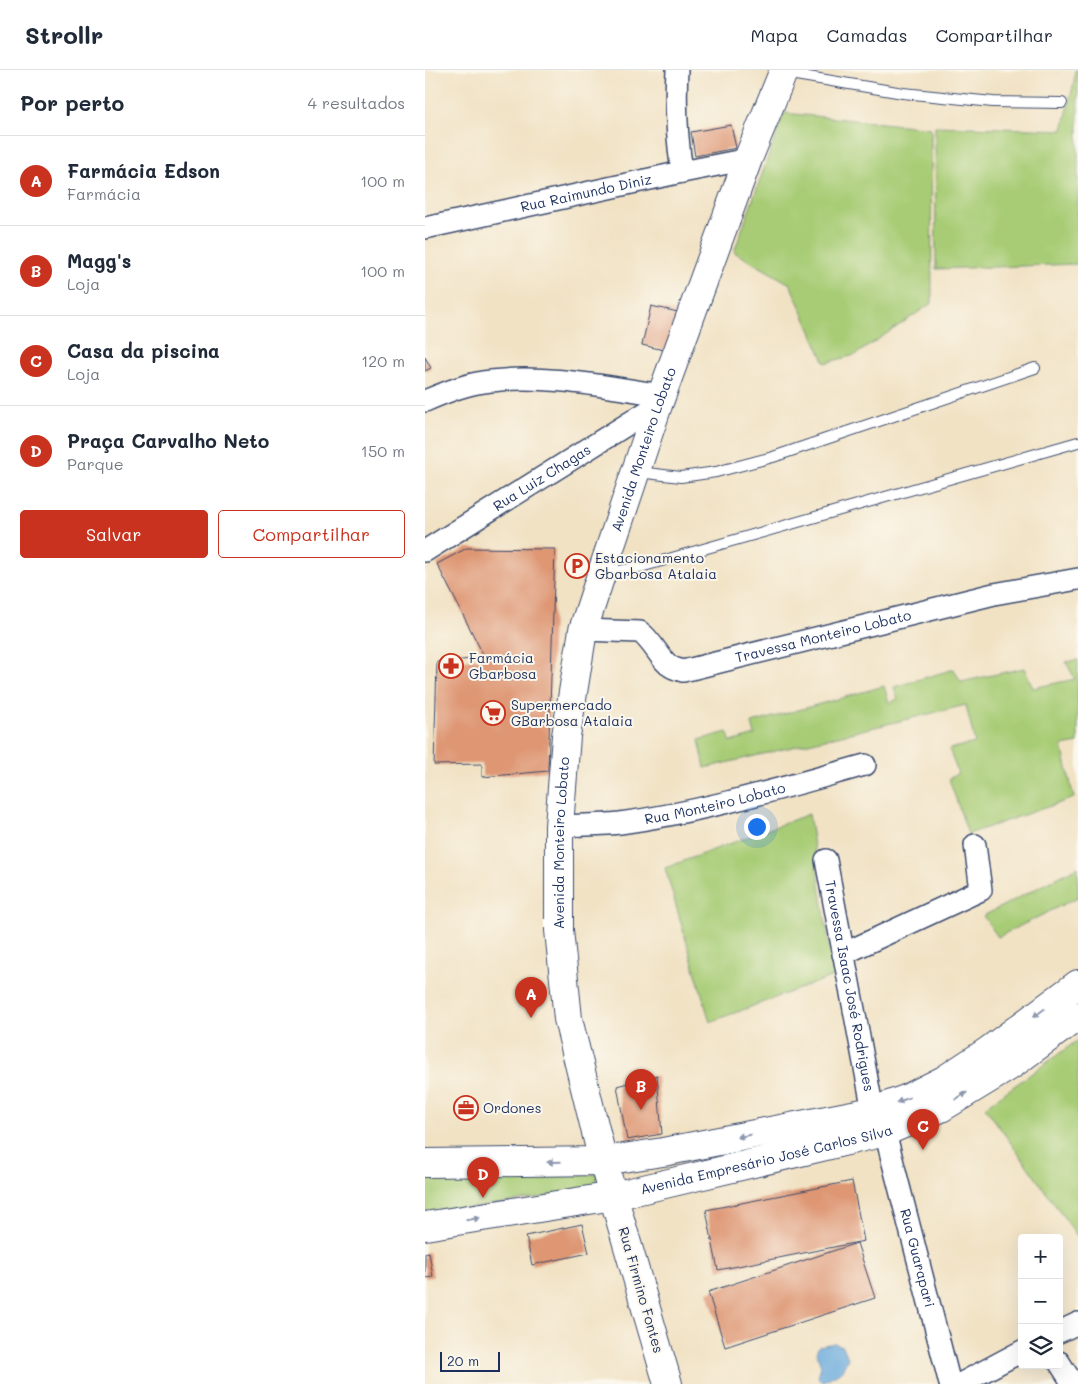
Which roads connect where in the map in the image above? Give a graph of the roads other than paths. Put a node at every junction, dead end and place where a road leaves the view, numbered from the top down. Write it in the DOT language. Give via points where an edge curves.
graph roads {
  1 [pos="677,70"];
  2 [pos="783,72"];
  3 [pos="1062,103"];
  4 [pos="748,159"];
  5 [pos="682,172"];
  6 [pos="425,228"];
  7 [pos="1035,368"];
  8 [pos="660,400"];
  9 [pos="425,401"];
  10 [pos="1078,442"];
  11 [pos="636,472"];
  12 [pos="425,551"];
  13 [pos="601,575"];
  14 [pos="1078,579"];
  15 [pos="583,630"];
  16 [pos="865,765"];
  17 [pos="559,826"];
  18 [pos="975,845"];
  19 [pos="825,860"];
  20 [pos="843,954"];
  21 [pos="1078,984"];
  22 [pos="1078,1016"];
  23 [pos="879,1121"];
  24 [pos="603,1161"];
  25 [pos="425,1163"];
  26 [pos="613,1196"];
  27 [pos="425,1226"];
  28 [pos="1078,1323"];
  29 [pos="1063,1330"];
  30 [pos="1018,1354"];
  31 [pos="1063,1368"];
  32 [pos="668,1384"];
  33 [pos="950,1384"];
  34 [pos="960,1384"];
  35 [pos="1073,1384"];
  1 -- 5 [label="street" via="675,100"];
  2 -- 3 [label="lane" via="903,93 983,102"];
  2 -- 4 [label="main road, Avenida Monteiro Lobato"];
  4 -- 5 [label="street, Rua Raimundo Diniz"];
  4 -- 8 [label="main road, Avenida Monteiro Lobato"];
  5 -- 6 [label="street, Rua Raimundo Diniz"];
  7 -- 11 [label="lane" via="773,457 716,472 681,477"];
  8 -- 9 [label="street" via="593,385 527,379 489,381 452,389"];
  8 -- 11 [label="main road, Avenida Monteiro Lobato"];
  8 -- 12 [label="street, Rua Luiz Chagas"];
  10 -- 13 [label="lane" via="644,566"];
  11 -- 13 [label="main road, Avenida Monteiro Lobato"];
  13 -- 15 [label="main road, Avenida Monteiro Lobato"];
  14 -- 15 [label="street, Travessa Monteiro Lobato" via="994,594 683,671 664,661 640,632"];
  15 -- 17 [label="main road, Avenida Monteiro Lobato" via="566,736"];
  16 -- 17 [label="street, Rua Monteiro Lobato" via="679,812 620,823"];
  17 -- 24 [label="main road, Avenida Monteiro Lobato" via="559,930 568,1019"];
  18 -- 20 [label="street" via="981,890"];
  19 -- 20 [label="street, Travessa Isaac José Rodrigues"];
  20 -- 23 [label="street, Travessa Isaac José Rodrigues"];
  21 -- 23 [label="main road, Avenida Empresário José Carlos Silva, one-way" via="988,1051 909,1098"];
  23 -- 22 [label="main road, Avenida Empresário José Carlos Silva, one-way" via="941,1108 1011,1066"];
  23 -- 24 [label="main road, Avenida Empresário José Carlos Silva, one-way"];
  23 -- 26 [label="main road, Avenida Empresário José Carlos Silva"];
  23 -- 33 [label="street, Rua Guarapari"];
  24 -- 25 [label="main road, Avenida Empresário José Carlos Silva, one-way"];
  24 -- 26 [label="main road, Avenida Monteiro Lobato"];
  27 -- 26 [label="main road, Avenida Empresário José Carlos Silva, one-way"];
  26 -- 32 [label="main road, Rua Firmino Fontes"];
  28 -- 29 [label="street"];
  30 -- 34 [label="street"];
  31 -- 35 [label="street"];
}
